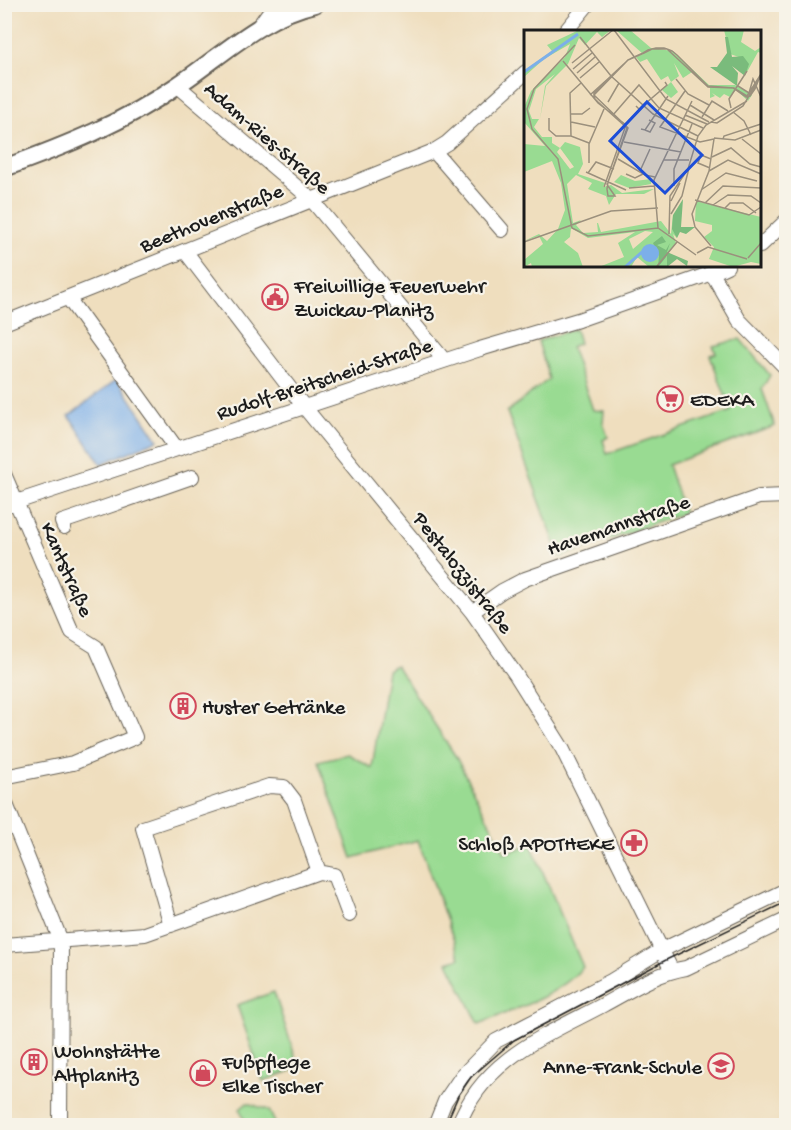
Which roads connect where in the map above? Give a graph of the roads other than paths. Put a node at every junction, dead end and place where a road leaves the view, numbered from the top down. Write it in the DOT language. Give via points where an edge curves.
graph roads {
  1 [pos="275,4"];
  2 [pos="315,4"];
  3 [pos="588,4"];
  4 [pos="257,27"];
  5 [pos="567,30"];
  6 [pos="524,73"];
  7 [pos="178,86"];
  8 [pos="434,151"];
  9 [pos="4,168"];
  10 [pos="311,199"];
  11 [pos="786,221"];
  12 [pos="502,230"];
  13 [pos="761,244"];
  14 [pos="185,251"];
  15 [pos="722,268"];
  16 [pos="68,298"];
  17 [pos="4,323"];
  18 [pos="444,360"];
  19 [pos="786,368"];
  20 [pos="305,408"];
  21 [pos="177,449"];
  22 [pos="4,474"];
  23 [pos="192,477"];
  24 [pos="786,496"];
  25 [pos="10,504"];
  26 [pos="64,527"];
  27 [pos="472,612"];
  28 [pos="4,777"];
  29 [pos="4,799"];
  30 [pos="319,872"];
  31 [pos="786,890"];
  32 [pos="349,915"];
  33 [pos="786,920"];
  34 [pos="171,925"];
  35 [pos="61,941"];
  36 [pos="4,945"];
  37 [pos="660,951"];
  38 [pos="672,971"];
  39 [pos="60,1125"];
  40 [pos="435,1125"];
  41 [pos="458,1125"];
  1 -- 4 [label="street"];
  2 -- 4 [label="main road" via="292,9"];
  3 -- 5 [label="street"];
  4 -- 7 [label="main road"];
  6 -- 8 [label="street, Beethovenstraße"];
  7 -- 9 [label="main road" via="111,125"];
  7 -- 10 [label="street, Adam-Ries-Straße"];
  8 -- 10 [label="street, Beethovenstraße"];
  8 -- 12 [label="street"];
  10 -- 14 [label="street, Beethovenstraße"];
  10 -- 18 [label="street, Adam-Ries-Straße"];
  11 -- 13 [label="street"];
  14 -- 16 [label="street, Beethovenstraße"];
  14 -- 20 [label="street, Pestalozzistraße"];
  15 -- 18 [label="street, Rudolf-Breitscheid-Straße" via="578,320"];
  15 -- 19 [label="street" via="739,320"];
  16 -- 17 [label="street, Beethovenstraße"];
  16 -- 21 [label="street"];
  18 -- 20 [label="street, Rudolf-Breitscheid-Straße"];
  20 -- 21 [label="street, Rudolf-Breitscheid-Straße"];
  20 -- 27 [label="street, Pestalozzistraße"];
  21 -- 25 [label="street, Rudolf-Breitscheid-Straße"];
  22 -- 25 [label="street, Kantstraße"];
  23 -- 26 [label="street" via="62,522"];
  24 -- 27 [label="street, Havemannstraße" via="759,497 525,579"];
  25 -- 28 [label="street, Kantstraße" via="72,632 96,646 135,737 73,763"];
  27 -- 37 [label="street, Pestalozzistraße" via="562,748"];
  29 -- 35 [label="street"];
  30 -- 32 [label="street" via="334,875"];
  30 -- 34 [label="street"];
  30 -- 34 [label="street" via="294,800 284,787 269,786 143,828"];
  31 -- 37 [label="street"];
  33 -- 38 [label="street"];
  34 -- 35 [label="street" via="145,934"];
  35 -- 36 [label="street"];
  35 -- 39 [label="street"];
  37 -- 38 [label="street, Pestalozzistraße"];
  37 -- 40 [label="street" via="634,969 496,1041 456,1084"];
  38 -- 41 [label="street" via="515,1052 486,1078"];
}
